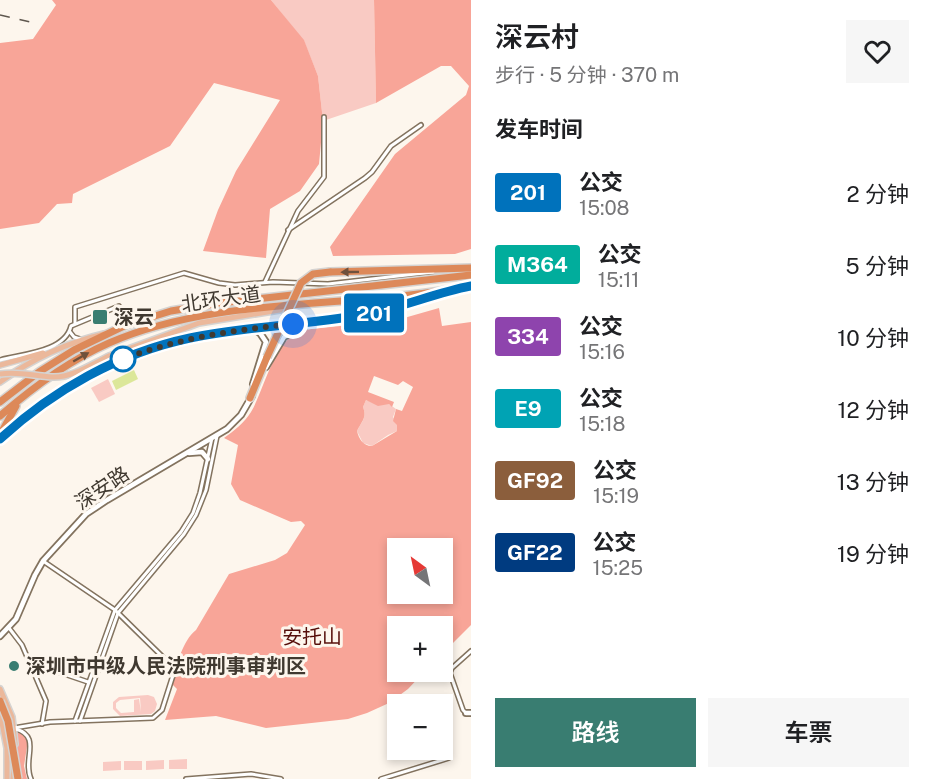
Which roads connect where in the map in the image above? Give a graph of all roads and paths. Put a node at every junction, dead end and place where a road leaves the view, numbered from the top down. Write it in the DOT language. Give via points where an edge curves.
graph roads {
  1 [pos="324,117"];
  2 [pos="421,125"];
  3 [pos="287,231"];
  4 [pos="471,268"];
  5 [pos="444,270"];
  6 [pos="471,275"];
  7 [pos="265,282"];
  8 [pos="468,287"];
  9 [pos="327,302"];
  10 [pos="119,306"];
  11 [pos="314,322"];
  12 [pos="75,323"];
  13 [pos="252,328"];
  14 [pos="70,332"];
  15 [pos="105,333"];
  16 [pos="80,339"];
  17 [pos="53,350"];
  18 [pos="0,363"];
  19 [pos="0,374"];
  20 [pos="0,382"];
  21 [pos="30,391"];
  22 [pos="250,398"];
  23 [pos="0,402"];
  24 [pos="0,416"];
  25 [pos="0,437"];
  26 [pos="214,437"];
  27 [pos="186,453"];
  28 [pos="208,459"];
  29 [pos="44,561"];
  30 [pos="116,612"];
  31 [pos="9,627"];
  32 [pos="1,635"];
  33 [pos="471,651"];
  34 [pos="29,662"];
  35 [pos="91,683"];
  36 [pos="0,689"];
  37 [pos="0,701"];
  38 [pos="0,713"];
  39 [pos="469,713"];
  40 [pos="78,721"];
  41 [pos="42,724"];
  42 [pos="14,728"];
  43 [pos="2,730"];
  44 [pos="443,760"];
  45 [pos="7,779"];
  46 [pos="13,779"];
  47 [pos="18,779"];
  48 [pos="31,779"];
  49 [pos="186,779"];
  50 [pos="281,779"];
  51 [pos="381,779"];
  1 -- 3 [label="street" via="324,177"];
  2 -- 3 [label="street" via="391,146 365,178"];
  3 -- 7 [label="street"];
  4 -- 5 [label="highway"];
  5 -- 7 [label="street" via="328,284"];
  5 -- 22 [label="highway, one-way, bridge" via="313,274 301,283"];
  6 -- 15 [label="highway, 北环大道" via="193,307 147,317"];
  7 -- 12 [label="street" via="226,284 184,273 75,307"];
  8 -- 9 [label="highway, 北环大道"];
  8 -- 11 [label="main road" via="382,311"];
  9 -- 19 [label="main road, bridge" via="199,323 65,376"];
  21 -- 9 [label="highway, 北环大道, one-way" via="90,352 148,329 222,313"];
  10 -- 12 [label="street"];
  11 -- 13 [label="main road"];
  11 -- 22 [label="street, 深安路" via="284,337"];
  12 -- 14 [label="street"];
  13 -- 22 [label="street" via="266,342"];
  13 -- 25 [label="main road" via="190,338 129,356 48,402"];
  14 -- 16 [label="street"];
  14 -- 18 [label="street" via="55,345"];
  15 -- 16 [label="main road"];
  15 -- 23 [label="highway, 北环大道" via="55,361"];
  16 -- 17 [label="main road"];
  17 -- 18 [label="main road"];
  17 -- 20 [label="main road"];
  21 -- 24 [label="highway, 北环大道"];
  21 -- 25 [label="highway" via="12,412"];
  22 -- 26 [label="street, 深安路" via="236,420"];
  26 -- 27 [label="street, 深安路"];
  26 -- 28 [label="street"];
  26 -- 30 [label="street" via="205,494 193,522"];
  27 -- 28 [label="street" via="202,452"];
  27 -- 29 [label="street, 深安路" via="91,510"];
  28 -- 30 [label="street" via="189,519"];
  29 -- 30 [label="street"];
  29 -- 31 [label="street, 深安路"];
  30 -- 35 [label="street"];
  30 -- 40 [label="street" via="175,669 162,710 153,718"];
  31 -- 32 [label="street, 深安路"];
  31 -- 34 [label="street"];
  33 -- 39 [label="street" via="450,673 463,710"];
  34 -- 35 [label="street"];
  34 -- 41 [label="street" via="46,701"];
  35 -- 40 [label="street"];
  36 -- 42 [label="main road"];
  37 -- 47 [label="highway, bridge" via="8,721"];
  38 -- 43 [label="main road"];
  40 -- 41 [label="street"];
  41 -- 42 [label="street"];
  42 -- 43 [label="street"];
  42 -- 46 [label="main road"];
  42 -- 48 [label="street" via="30,738"];
  43 -- 45 [label="main road" via="8,753"];
  44 -- 51 [label="street"];
  49 -- 50 [label="street" via="251,774"];
}
